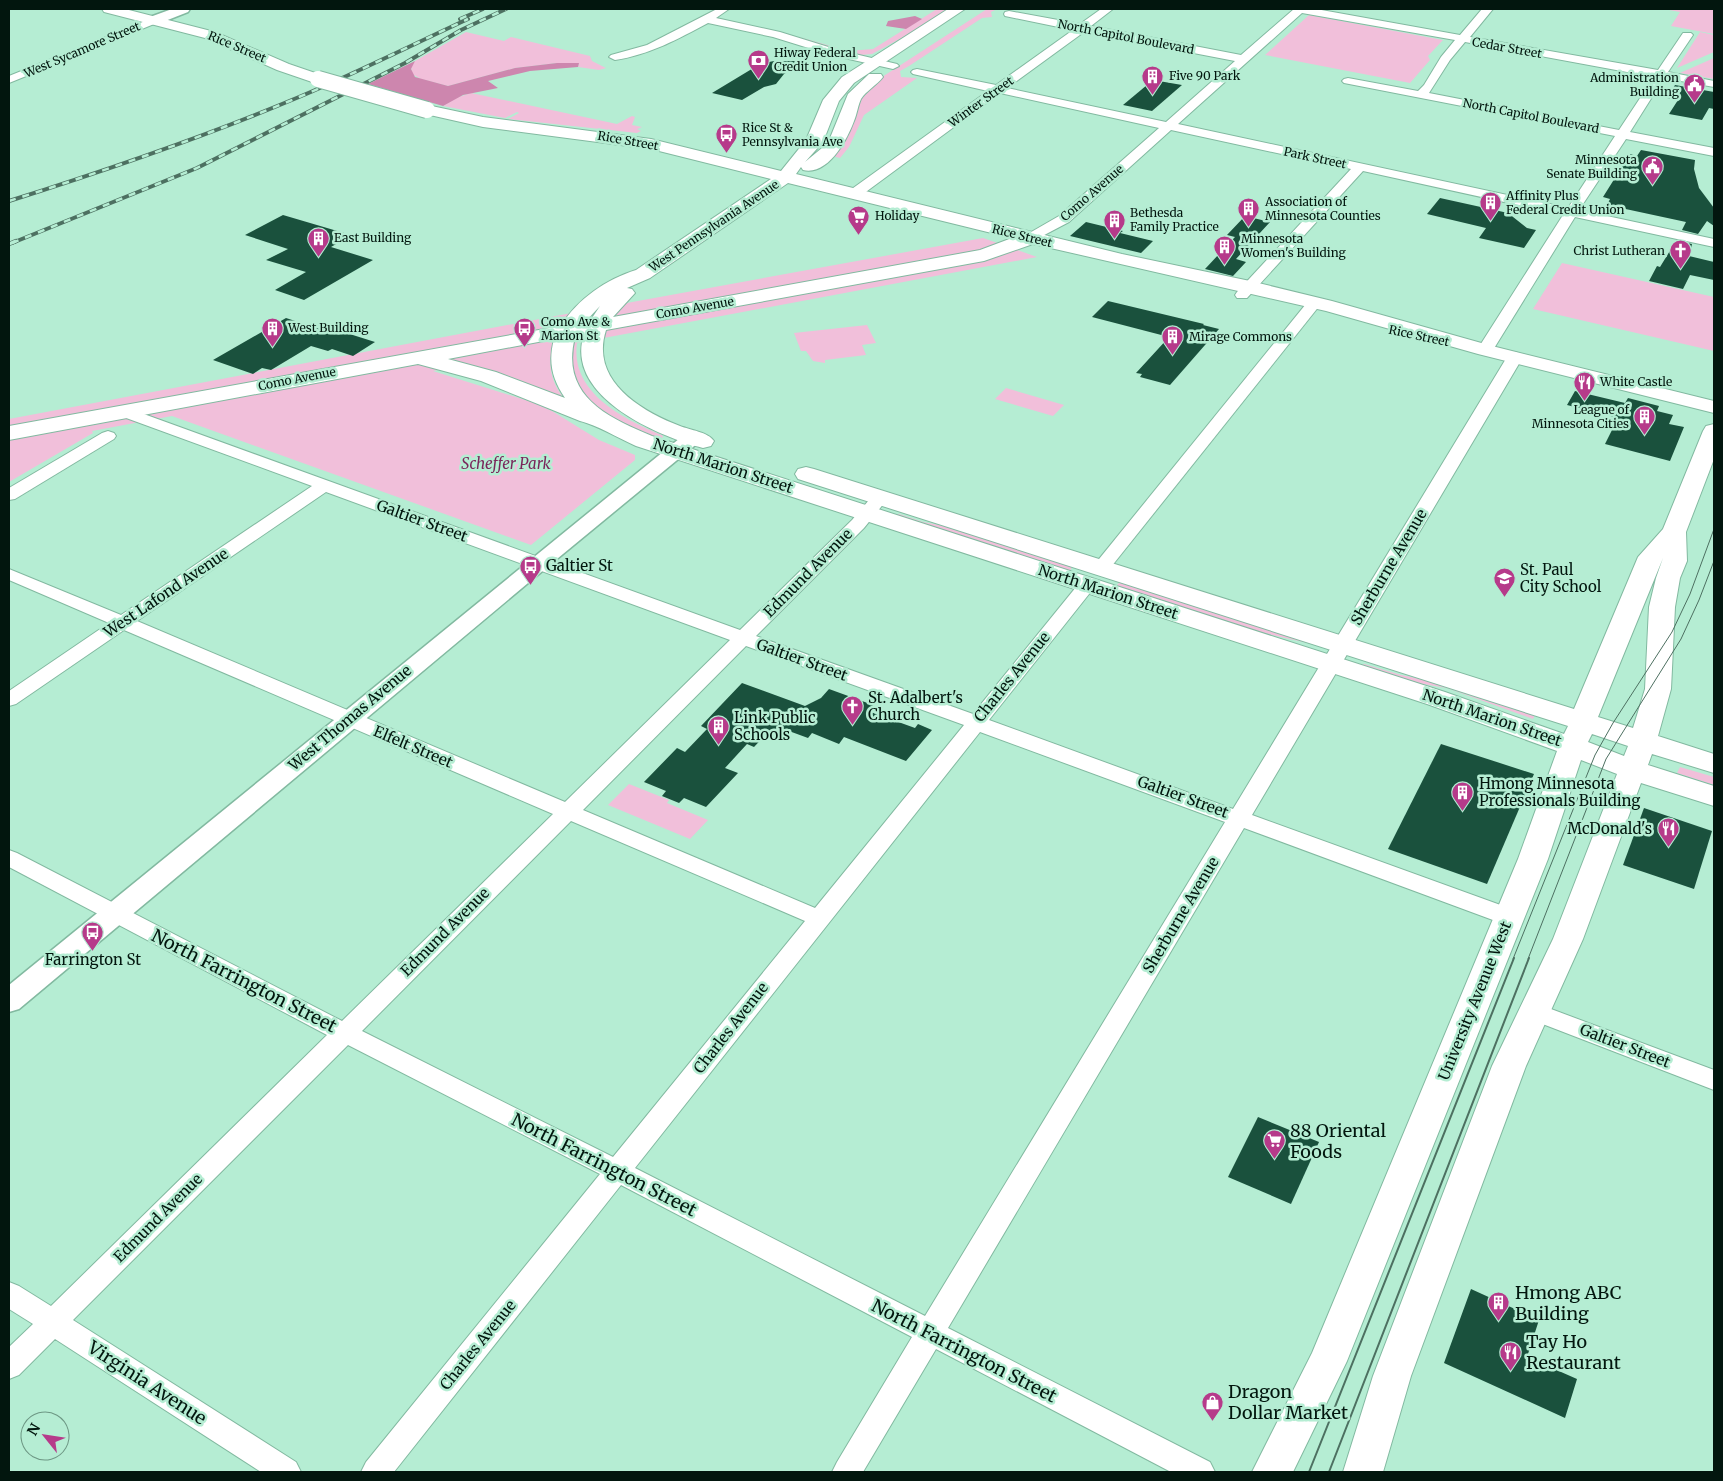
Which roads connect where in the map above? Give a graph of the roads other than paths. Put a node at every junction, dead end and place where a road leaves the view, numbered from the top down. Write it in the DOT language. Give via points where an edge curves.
graph roads {
  1 [pos="109,9"];
  2 [pos="183,9"];
  3 [pos="724,9"];
  4 [pos="1108,9"];
  5 [pos="1300,9"];
  6 [pos="1488,9"];
  7 [pos="965,11"];
  8 [pos="1009,14"];
  9 [pos="706,19"];
  10 [pos="155,20"];
  11 [pos="1082,28"];
  12 [pos="1687,35"];
  13 [pos="1461,39"];
  14 [pos="615,58"];
  15 [pos="1243,60"];
  16 [pos="875,62"];
  17 [pos="892,66"];
  18 [pos="917,72"];
  19 [pos="1661,75"];
  20 [pos="9,80"];
  21 [pos="1348,81"];
  22 [pos="1714,84"];
  23 [pos="997,90"];
  24 [pos="1421,95"];
  25 [pos="1168,126"];
  26 [pos="1622,134"];
  27 [pos="1714,152"];
  28 [pos="1359,168"];
  29 [pos="785,177"];
  30 [pos="854,194"];
  31 [pos="1571,213"];
  32 [pos="1031,238"];
  33 [pos="1714,244"];
  34 [pos="1083,251"];
  35 [pos="984,255"];
  36 [pos="643,274"];
  37 [pos="1246,291"];
  38 [pos="626,293"];
  39 [pos="1311,307"];
  40 [pos="675,312"];
  41 [pos="597,327"];
  42 [pos="567,332"];
  43 [pos="1485,350"];
  44 [pos="1516,357"];
  45 [pos="399,360"];
  46 [pos="1714,407"];
  47 [pos="124,412"];
  48 [pos="603,422"];
  49 [pos="1714,431"];
  50 [pos="9,433"];
  51 [pos="108,436"];
  52 [pos="684,444"];
  53 [pos="323,486"];
  54 [pos="9,495"];
  55 [pos="874,505"];
  56 [pos="1674,532"];
  57 [pos="538,563"];
  58 [pos="9,574"];
  59 [pos="1094,577"];
  60 [pos="121,623"];
  61 [pos="742,638"];
  62 [pos="1337,654"];
  63 [pos="9,700"];
  64 [pos="349,719"];
  65 [pos="976,722"];
  66 [pos="1578,733"];
  67 [pos="1638,756"];
  68 [pos="1714,764"];
  69 [pos="1714,796"];
  70 [pos="566,812"];
  71 [pos="1240,818"];
  72 [pos="9,858"];
  73 [pos="114,913"];
  74 [pos="1509,917"];
  75 [pos="818,918"];
  76 [pos="9,1001"];
  77 [pos="1535,1012"];
  78 [pos="344,1033"];
  79 [pos="1714,1080"];
  80 [pos="618,1171"];
  81 [pos="9,1294"];
  82 [pos="52,1323"];
  83 [pos="930,1333"];
  84 [pos="9,1366"];
  85 [pos="286,1472"];
  86 [pos="376,1472"];
  87 [pos="847,1472"];
  88 [pos="1200,1472"];
  89 [pos="1272,1472"];
  90 [pos="1363,1472"];
  1 -- 10 [label="main road, Rice Street"];
  2 -- 10 [label="street, West Sycamore Street"];
  3 -- 9 [label="street"];
  4 -- 11 [label="street, Winter Street"];
  5 -- 13 [label="street, Cedar Street"];
  5 -- 15 [label="street, Como Avenue"];
  6 -- 13 [label="street"];
  7 -- 16 [label="main road"];
  7 -- 17 [label="main road"];
  8 -- 11 [label="street, North Capitol Boulevard"];
  9 -- 14 [label="street" via="649,49"];
  9 -- 16 [label="street" via="776,34"];
  10 -- 20 [label="street, West Sycamore Street"];
  10 -- 29 [label="main road, Rice Street, bridge" via="210,35 318,79 427,110 489,124 624,139"];
  11 -- 15 [label="street, North Capitol Boulevard"];
  11 -- 23 [label="street, Winter Street"];
  12 -- 19 [label="street"];
  13 -- 19 [label="street, Cedar Street"];
  13 -- 24 [label="street"];
  15 -- 25 [label="street, Como Avenue"];
  16 -- 17 [label="street"];
  16 -- 29 [label="main road" via="836,92 814,142"];
  17 -- 29 [label="main road" via="864,85 854,97 839,138 828,153 815,164"];
  18 -- 23 [label="street, Park Street"];
  19 -- 22 [label="street, Cedar Street"];
  19 -- 26 [label="street"];
  21 -- 24 [label="street, North Capitol Boulevard"];
  23 -- 25 [label="street, Park Street"];
  23 -- 30 [label="street, Winter Street"];
  24 -- 26 [label="street, North Capitol Boulevard"];
  25 -- 28 [label="street, Park Street"];
  25 -- 32 [label="street, Como Avenue" via="1064,218"];
  26 -- 27 [label="street, North Capitol Boulevard"];
  26 -- 31 [label="street"];
  28 -- 31 [label="street, Park Street"];
  28 -- 37 [label="street"];
  29 -- 30 [label="main road, Rice Street"];
  29 -- 36 [label="main road, West Pennsylvania Avenue"];
  30 -- 32 [label="main road, Rice Street"];
  31 -- 33 [label="street, Park Street"];
  31 -- 43 [label="street"];
  32 -- 34 [label="main road, Rice Street"];
  32 -- 35 [label="main road, Como Avenue"];
  34 -- 35 [label="main road"];
  34 -- 37 [label="main road, Rice Street"];
  35 -- 40 [label="main road, Como Avenue"];
  36 -- 38 [label="main road, West Pennsylvania Avenue" via="640,282"];
  36 -- 42 [label="main road, West Pennsylvania Avenue" via="626,279 596,300 579,315"];
  37 -- 39 [label="main road, Rice Street"];
  38 -- 40 [label="main road" via="625,299 633,304"];
  38 -- 41 [label="main road, West Pennsylvania Avenue" via="608,310"];
  39 -- 43 [label="main road, Rice Street"];
  39 -- 59 [label="street, Charles Avenue"];
  40 -- 41 [label="main road, Como Avenue"];
  41 -- 42 [label="main road, Como Avenue"];
  41 -- 52 [label="main road, North Marion Street" via="592,339 592,355 605,386 616,398"];
  42 -- 45 [label="main road, Como Avenue"];
  42 -- 48 [label="main road, North Marion Street" via="560,358 563,379 576,399"];
  43 -- 44 [label="main road, Rice Street"];
  44 -- 46 [label="main road, Rice Street"];
  44 -- 62 [label="street, Sherburne Avenue"];
  45 -- 47 [label="main road, Como Avenue"];
  45 -- 48 [label="main road" via="460,368 536,392"];
  47 -- 50 [label="main road, Como Avenue"];
  47 -- 53 [label="street, Galtier Street"];
  48 -- 52 [label="main road, North Marion Street" via="644,441"];
  49 -- 56 [label="main road, University Avenue West"];
  51 -- 54 [label="street"];
  52 -- 55 [label="main road, North Marion Street"];
  52 -- 57 [label="street, West Thomas Avenue"];
  53 -- 57 [label="street, Galtier Street"];
  53 -- 60 [label="street, West Lafond Avenue"];
  55 -- 59 [label="main road, North Marion Street"];
  55 -- 61 [label="street, Edmund Avenue"];
  56 -- 66 [label="main road, University Avenue West" via="1650,557"];
  56 -- 67 [label="main road, University Avenue West" via="1675,561 1662,607 1658,689"];
  57 -- 61 [label="street, Galtier Street"];
  57 -- 64 [label="street, West Thomas Avenue"];
  58 -- 60 [label="street, Elfelt Street"];
  59 -- 62 [label="main road, North Marion Street"];
  59 -- 65 [label="street, Charles Avenue"];
  60 -- 63 [label="street, West Lafond Avenue"];
  60 -- 64 [label="street, Elfelt Street"];
  61 -- 65 [label="street, Galtier Street"];
  61 -- 70 [label="street, Edmund Avenue"];
  62 -- 66 [label="main road, North Marion Street"];
  62 -- 71 [label="street, Sherburne Avenue"];
  64 -- 70 [label="street, Elfelt Street"];
  64 -- 73 [label="street, West Thomas Avenue"];
  65 -- 71 [label="street, Galtier Street"];
  65 -- 75 [label="street, Charles Avenue"];
  66 -- 67 [label="main road, North Marion Street"];
  66 -- 74 [label="main road, University Avenue West"];
  67 -- 68 [label="main road, North Marion Street"];
  67 -- 69 [label="main road, North Marion Street"];
  67 -- 77 [label="main road, University Avenue West" via="1568,939"];
  70 -- 75 [label="street, Elfelt Street"];
  70 -- 78 [label="street, Edmund Avenue"];
  71 -- 74 [label="street, Galtier Street"];
  71 -- 83 [label="street, Sherburne Avenue"];
  72 -- 73 [label="street, North Farrington Street"];
  73 -- 76 [label="street, West Thomas Avenue"];
  73 -- 78 [label="street, North Farrington Street"];
  74 -- 89 [label="main road, University Avenue West" via="1328,1361"];
  75 -- 80 [label="street, Charles Avenue"];
  77 -- 79 [label="street, Galtier Street"];
  77 -- 90 [label="main road, University Avenue West" via="1509,1066 1392,1376"];
  78 -- 80 [label="street, North Farrington Street"];
  78 -- 82 [label="street, Edmund Avenue"];
  80 -- 83 [label="street, North Farrington Street"];
  80 -- 86 [label="street, Charles Avenue"];
  81 -- 82 [label="street, Virginia Avenue"];
  82 -- 84 [label="street, Edmund Avenue"];
  82 -- 85 [label="street, Virginia Avenue"];
  83 -- 87 [label="street, Sherburne Avenue"];
  83 -- 88 [label="street, North Farrington Street"];
}
